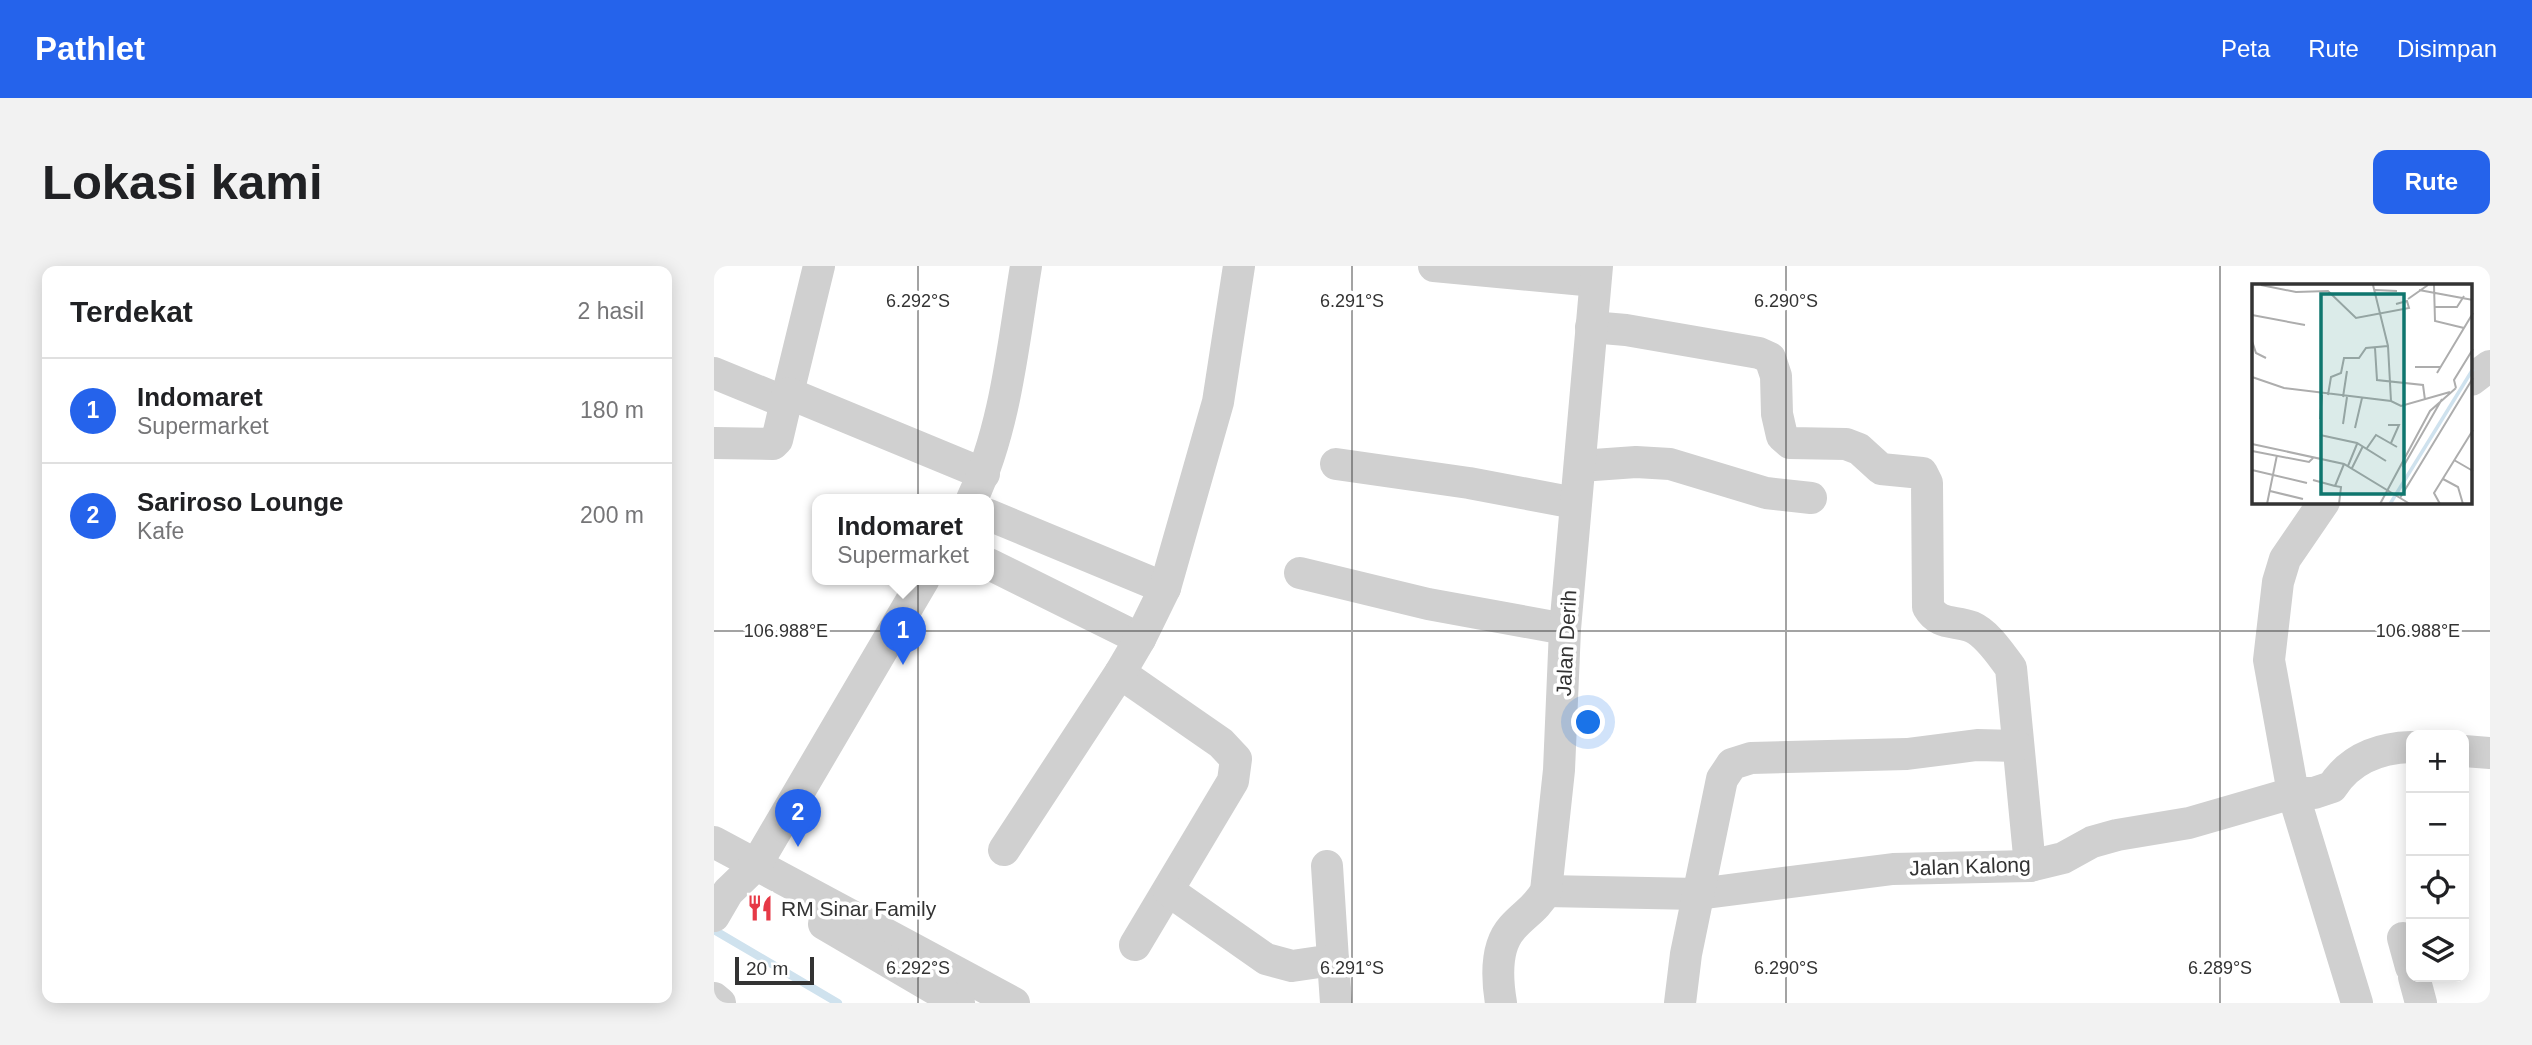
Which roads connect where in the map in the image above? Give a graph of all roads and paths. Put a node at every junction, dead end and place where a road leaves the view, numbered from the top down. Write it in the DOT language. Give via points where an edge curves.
graph roads {
  1 [pos="819,266"];
  2 [pos="1026,266"];
  3 [pos="1239,266"];
  4 [pos="1434,266"];
  5 [pos="1596,273"];
  6 [pos="1591,327"];
  7 [pos="2490,366"];
  8 [pos="714,373"];
  9 [pos="2472,379"];
  10 [pos="787,397"];
  11 [pos="714,443"];
  12 [pos="1336,464"];
  13 [pos="1580,466"];
  14 [pos="978,486"];
  15 [pos="1811,498"];
  16 [pos="1575,503"];
  17 [pos="2323,504"];
  18 [pos="994,517"];
  19 [pos="994,566"];
  20 [pos="1300,573"];
  21 [pos="920,585"];
  22 [pos="1166,588"];
  23 [pos="1565,629"];
  24 [pos="1140,639"];
  25 [pos="1120,673"];
  26 [pos="2017,746"];
  27 [pos="2406,747"];
  28 [pos="2469,751"];
  29 [pos="2490,753"];
  30 [pos="2293,793"];
  31 [pos="714,842"];
  32 [pos="1004,850"];
  33 [pos="1327,866"];
  34 [pos="2030,866"];
  35 [pos="736,888"];
  36 [pos="1169,891"];
  37 [pos="1546,891"];
  38 [pos="1698,894"];
  39 [pos="1136,945"];
  40 [pos="1332,960"];
  41 [pos="2415,982"];
  42 [pos="714,998"];
  43 [pos="720,1003"];
  44 [pos="959,1003"];
  45 [pos="1014,1003"];
  46 [pos="1336,1003"];
  47 [pos="1501,1003"];
  48 [pos="1680,1003"];
  49 [pos="2357,1003"];
  50 [pos="2421,1003"];
  1 -- 10 [label="street"];
  2 -- 14 [label="street" via="1000,421"];
  3 -- 22 [label="street" via="1218,402"];
  4 -- 5 [label="street"];
  5 -- 6 [label="street, Jalan Derih"];
  6 -- 13 [label="street, Jalan Derih"];
  6 -- 26 [label="street" via="1759,353 1769,358 1776,376 1777,414 1782,436 1790,443 1846,444 1881,469 1922,473 1927,482 1928,607 1933,616 1973,628 2011,668"];
  7 -- 9 [label="street"];
  8 -- 10 [label="street"];
  10 -- 11 [label="street" via="778,440 773,444"];
  10 -- 14 [label="street"];
  12 -- 16 [label="street" via="1469,482"];
  13 -- 15 [label="street" via="1670,464 1766,493"];
  13 -- 16 [label="street, Jalan Derih"];
  16 -- 23 [label="street, Jalan Derih"];
  17 -- 30 [label="street" via="2285,559 2269,660"];
  18 -- 22 [label="street"];
  19 -- 24 [label="street"];
  20 -- 23 [label="street" via="1428,604"];
  21 -- 35 [label="street"];
  22 -- 24 [label="street"];
  23 -- 37 [label="street, Jalan Derih" via="1559,771"];
  24 -- 25 [label="street"];
  25 -- 32 [label="street"];
  25 -- 36 [label="street" via="1222,743 1236,759 1233,781"];
  26 -- 34 [label="street"];
  26 -- 38 [label="street" via="1751,758 1732,764 1722,779"];
  27 -- 30 [label="street, Jalan Kalong" via="2357,760 2342,771 2332,787"];
  28 -- 29 [label="street"];
  30 -- 34 [label="street, Jalan Kalong" via="2189,822 2092,842 2063,858"];
  30 -- 49 [label="street"];
  31 -- 35 [label="street"];
  33 -- 40 [label="street"];
  34 -- 38 [label="street, Jalan Kalong" via="1893,869"];
  35 -- 44 [label="street"];
  35 -- 45 [label="street"];
  36 -- 39 [label="street"];
  36 -- 40 [label="street" via="1266,959 1292,966"];
  37 -- 38 [label="street, Jalan Kalong"];
  37 -- 47 [label="street" via="1502,945"];
  38 -- 48 [label="street"];
  40 -- 46 [label="street"];
  41 -- 50 [label="street"];
  42 -- 43 [label="street"];
}
